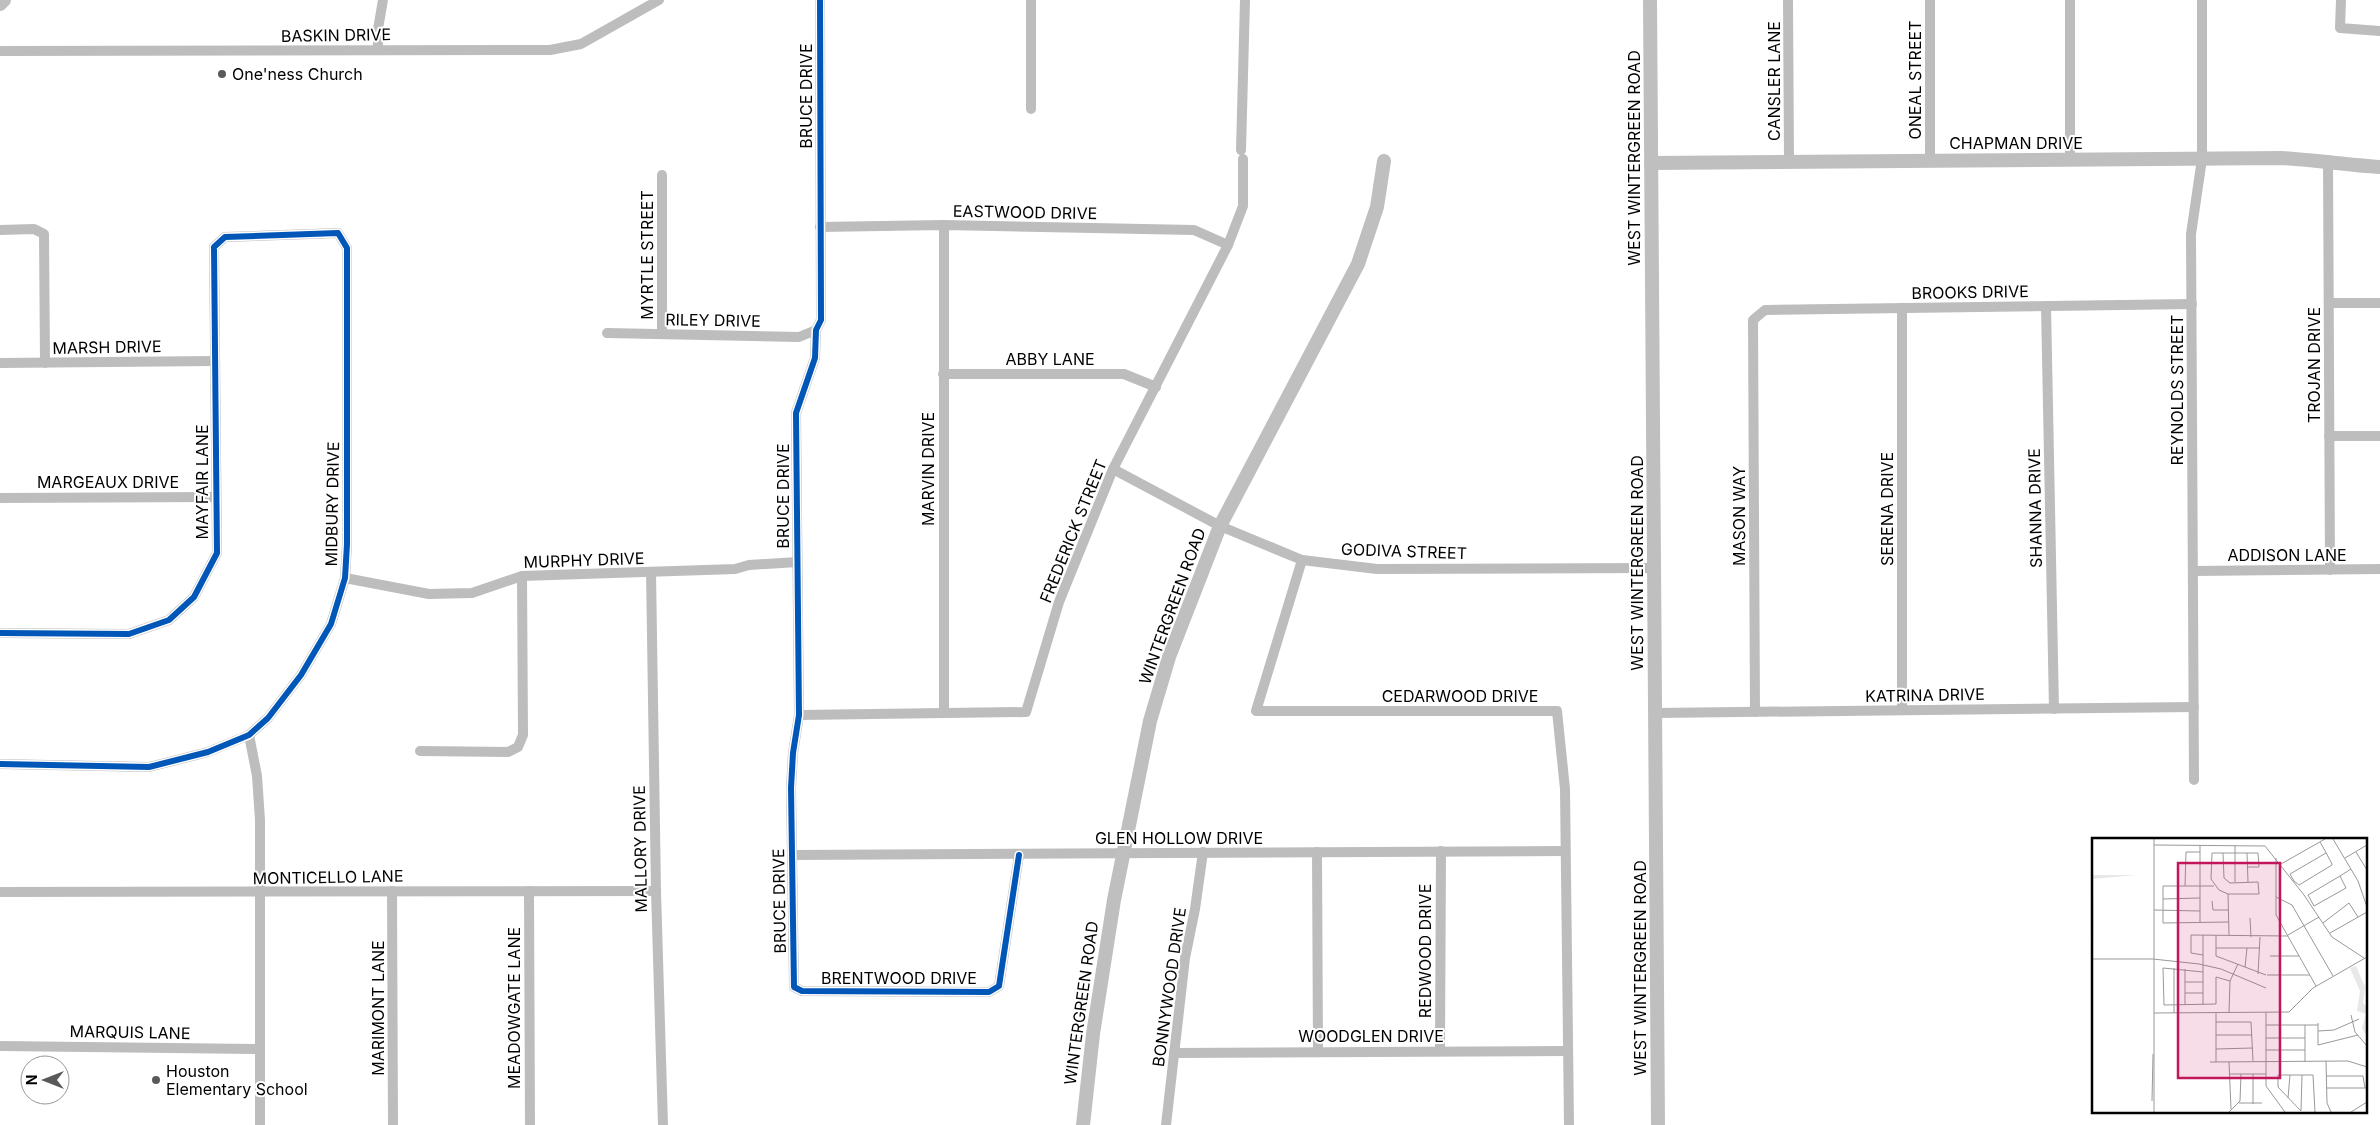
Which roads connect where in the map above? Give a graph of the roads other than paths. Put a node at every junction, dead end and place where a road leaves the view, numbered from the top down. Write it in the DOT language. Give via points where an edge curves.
graph roads {
  1 [pos="4,0"];
  2 [pos="383,0"];
  3 [pos="659,0"];
  4 [pos="820,0"];
  5 [pos="1031,0"];
  6 [pos="1245,0"];
  7 [pos="1650,0"];
  8 [pos="1788,0"];
  9 [pos="1930,0"];
  10 [pos="2070,0"];
  11 [pos="2202,0"];
  12 [pos="2341,0"];
  13 [pos="0,4"];
  14 [pos="2380,31"];
  15 [pos="378,49"];
  16 [pos="0,51"];
  17 [pos="1031,109"];
  18 [pos="2202,159"];
  19 [pos="1384,160"];
  20 [pos="2070,160"];
  21 [pos="2328,160"];
  22 [pos="1930,161"];
  23 [pos="1790,162"];
  24 [pos="1651,163"];
  25 [pos="2380,167"];
  26 [pos="662,175"];
  27 [pos="944,226"];
  28 [pos="820,227"];
  29 [pos="0,230"];
  30 [pos="338,233"];
  31 [pos="1228,245"];
  32 [pos="2329,303"];
  33 [pos="2380,303"];
  34 [pos="2192,304"];
  35 [pos="2046,306"];
  36 [pos="1902,308"];
  37 [pos="1753,320"];
  38 [pos="816,330"];
  39 [pos="607,333"];
  40 [pos="662,334"];
  41 [pos="215,361"];
  42 [pos="0,363"];
  43 [pos="45,363"];
  44 [pos="942,374"];
  45 [pos="1156,387"];
  46 [pos="2329,436"];
  47 [pos="2380,436"];
  48 [pos="1113,469"];
  49 [pos="216,497"];
  50 [pos="0,498"];
  51 [pos="1220,526"];
  52 [pos="1302,560"];
  53 [pos="797,562"];
  54 [pos="1654,568"];
  55 [pos="2380,569"];
  56 [pos="2330,570"];
  57 [pos="2194,571"];
  58 [pos="651,572"];
  59 [pos="522,576"];
  60 [pos="345,578"];
  61 [pos="0,633"];
  62 [pos="2194,707"];
  63 [pos="2054,708"];
  64 [pos="1902,710"];
  65 [pos="944,712"];
  66 [pos="1656,712"];
  67 [pos="1755,712"];
  68 [pos="799,715"];
  69 [pos="249,735"];
  70 [pos="420,751"];
  71 [pos="0,764"];
  72 [pos="2194,780"];
  73 [pos="1441,851"];
  74 [pos="1565,851"];
  75 [pos="1124,852"];
  76 [pos="1203,852"];
  77 [pos="1317,852"];
  78 [pos="792,855"];
  79 [pos="1019,855"];
  80 [pos="392,891"];
  81 [pos="529,891"];
  82 [pos="656,891"];
  83 [pos="0,892"];
  84 [pos="260,893"];
  85 [pos="802,991"];
  86 [pos="0,1046"];
  87 [pos="260,1049"];
  88 [pos="1440,1051"];
  89 [pos="1567,1051"];
  90 [pos="1318,1052"];
  91 [pos="1174,1053"];
  92 [pos="260,1125"];
  93 [pos="393,1125"];
  94 [pos="530,1125"];
  95 [pos="663,1125"];
  96 [pos="1083,1125"];
  97 [pos="1166,1125"];
  98 [pos="1569,1125"];
  99 [pos="1658,1125"];
  1 -- 13 [label="street"];
  2 -- 15 [label="street"];
  3 -- 15 [label="street, BASKIN DRIVE" via="599,36 570,48"];
  4 -- 28 [label="street, BRUCE DRIVE"];
  5 -- 17 [label="street"];
  6 -- 31 [label="street, FREDERICK STREET" via="1243,206"];
  7 -- 24 [label="street, WEST WINTERGREEN ROAD"];
  8 -- 23 [label="street, CANSLER LANE"];
  9 -- 22 [label="street, ONEAL STREET"];
  10 -- 20 [label="street"];
  11 -- 18 [label="street, REYNOLDS STREET"];
  12 -- 14 [label="street" via="2340,28"];
  15 -- 16 [label="street, BASKIN DRIVE"];
  18 -- 20 [label="street, CHAPMAN DRIVE"];
  18 -- 21 [label="street, CHAPMAN DRIVE"];
  18 -- 34 [label="street, REYNOLDS STREET" via="2191,234"];
  19 -- 51 [label="street, WINTERGREEN ROAD" via="1377,207 1358,264"];
  20 -- 22 [label="street, CHAPMAN DRIVE"];
  21 -- 25 [label="street, CHAPMAN DRIVE"];
  21 -- 32 [label="street, TROJAN DRIVE"];
  22 -- 23 [label="street, CHAPMAN DRIVE"];
  23 -- 24 [label="street, CHAPMAN DRIVE"];
  24 -- 54 [label="street, WEST WINTERGREEN ROAD"];
  26 -- 40 [label="street, MYRTLE STREET"];
  27 -- 28 [label="street, EASTWOOD DRIVE"];
  27 -- 31 [label="street, EASTWOOD DRIVE" via="1194,230"];
  27 -- 44 [label="street, MARVIN DRIVE"];
  28 -- 38 [label="street, BRUCE DRIVE" via="821,320"];
  29 -- 43 [label="street" via="34,230 44,234"];
  30 -- 41 [label="street, MAYFAIR LANE" via="226,237 214,247"];
  30 -- 60 [label="street, MIDBURY DRIVE" via="347,248"];
  31 -- 45 [label="street, FREDERICK STREET"];
  32 -- 33 [label="street"];
  32 -- 46 [label="street, TROJAN DRIVE"];
  34 -- 35 [label="street, BROOKS DRIVE"];
  34 -- 57 [label="street, REYNOLDS STREET"];
  35 -- 36 [label="street, BROOKS DRIVE"];
  35 -- 63 [label="street, SHANNA DRIVE"];
  36 -- 37 [label="street, BROOKS DRIVE" via="1764,310"];
  36 -- 64 [label="street, SERENA DRIVE"];
  37 -- 67 [label="street, MASON WAY"];
  38 -- 40 [label="street, RILEY DRIVE" via="799,337"];
  38 -- 53 [label="street, BRUCE DRIVE" via="815,358 796,413"];
  39 -- 40 [label="street, RILEY DRIVE"];
  41 -- 43 [label="street, MARSH DRIVE"];
  41 -- 49 [label="street, MAYFAIR LANE"];
  42 -- 43 [label="street, MARSH DRIVE"];
  44 -- 45 [label="street, ABBY LANE" via="1124,374"];
  44 -- 65 [label="street, MARVIN DRIVE"];
  45 -- 48 [label="street, FREDERICK STREET"];
  46 -- 47 [label="street"];
  46 -- 56 [label="street, TROJAN DRIVE"];
  48 -- 51 [label="street, GODIVA STREET"];
  48 -- 65 [label="street, FREDERICK STREET" via="1059,602 1026,712"];
  49 -- 50 [label="street, MARGEAUX DRIVE"];
  49 -- 61 [label="street, MAYFAIR LANE" via="216,553 194,597 169,620 129,634"];
  51 -- 52 [label="street, GODIVA STREET"];
  51 -- 75 [label="street, WINTERGREEN ROAD" via="1169,657 1150,722"];
  52 -- 54 [label="street, GODIVA STREET" via="1377,568"];
  52 -- 74 [label="street, CEDARWOOD DRIVE" via="1256,711 1557,711 1565,789"];
  53 -- 58 [label="street, MURPHY DRIVE" via="734,569"];
  53 -- 68 [label="street, BRUCE DRIVE"];
  54 -- 66 [label="street, WEST WINTERGREEN ROAD"];
  55 -- 56 [label="street, ADDISON LANE"];
  56 -- 57 [label="street, ADDISON LANE"];
  57 -- 62 [label="street, REYNOLDS STREET"];
  58 -- 59 [label="street, MURPHY DRIVE"];
  58 -- 82 [label="street, MALLORY DRIVE"];
  59 -- 60 [label="street, MURPHY DRIVE" via="472,593 428,594"];
  59 -- 70 [label="street" via="523,735 518,747 508,752"];
  60 -- 69 [label="street, MIDBURY DRIVE" via="331,624 301,675 268,718"];
  62 -- 63 [label="street, KATRINA DRIVE"];
  62 -- 72 [label="street, REYNOLDS STREET"];
  63 -- 64 [label="street, KATRINA DRIVE"];
  64 -- 67 [label="street, KATRINA DRIVE"];
  65 -- 68 [label="street, FREDERICK STREET"];
  66 -- 67 [label="street, KATRINA DRIVE"];
  66 -- 99 [label="street, WEST WINTERGREEN ROAD"];
  68 -- 78 [label="street, BRUCE DRIVE" via="792,762"];
  69 -- 71 [label="street, MIDBURY DRIVE" via="208,752 149,766"];
  69 -- 84 [label="street" via="257,776"];
  73 -- 74 [label="street, GLEN HOLLOW DRIVE"];
  73 -- 77 [label="street, GLEN HOLLOW DRIVE"];
  73 -- 88 [label="street, REDWOOD DRIVE"];
  74 -- 89 [label="street, CEDARWOOD DRIVE"];
  75 -- 76 [label="street, GLEN HOLLOW DRIVE"];
  75 -- 79 [label="street, GLEN HOLLOW DRIVE"];
  75 -- 96 [label="street, WINTERGREEN ROAD" via="1093,1034"];
  76 -- 77 [label="street, GLEN HOLLOW DRIVE"];
  76 -- 91 [label="street, BONNYWOOD DRIVE" via="1185,958"];
  77 -- 90 [label="street"];
  78 -- 79 [label="street, GLEN HOLLOW DRIVE"];
  78 -- 85 [label="street, BRUCE DRIVE" via="794,987"];
  79 -- 85 [label="street, BRENTWOOD DRIVE" via="1000,986 996,989 989,992"];
  80 -- 81 [label="street, MONTICELLO LANE"];
  80 -- 84 [label="street, MONTICELLO LANE"];
  80 -- 93 [label="street, MARIMONT LANE"];
  81 -- 82 [label="street, MONTICELLO LANE"];
  81 -- 94 [label="street, MEADOWGATE LANE"];
  82 -- 95 [label="street, MALLORY DRIVE"];
  83 -- 84 [label="street, MONTICELLO LANE"];
  84 -- 87 [label="street"];
  86 -- 87 [label="street, MARQUIS LANE"];
  87 -- 92 [label="street"];
  88 -- 89 [label="street, WOODGLEN DRIVE"];
  88 -- 90 [label="street, WOODGLEN DRIVE"];
  89 -- 98 [label="street, CEDARWOOD DRIVE"];
  90 -- 91 [label="street, WOODGLEN DRIVE"];
  91 -- 97 [label="street, BONNYWOOD DRIVE"];
}
